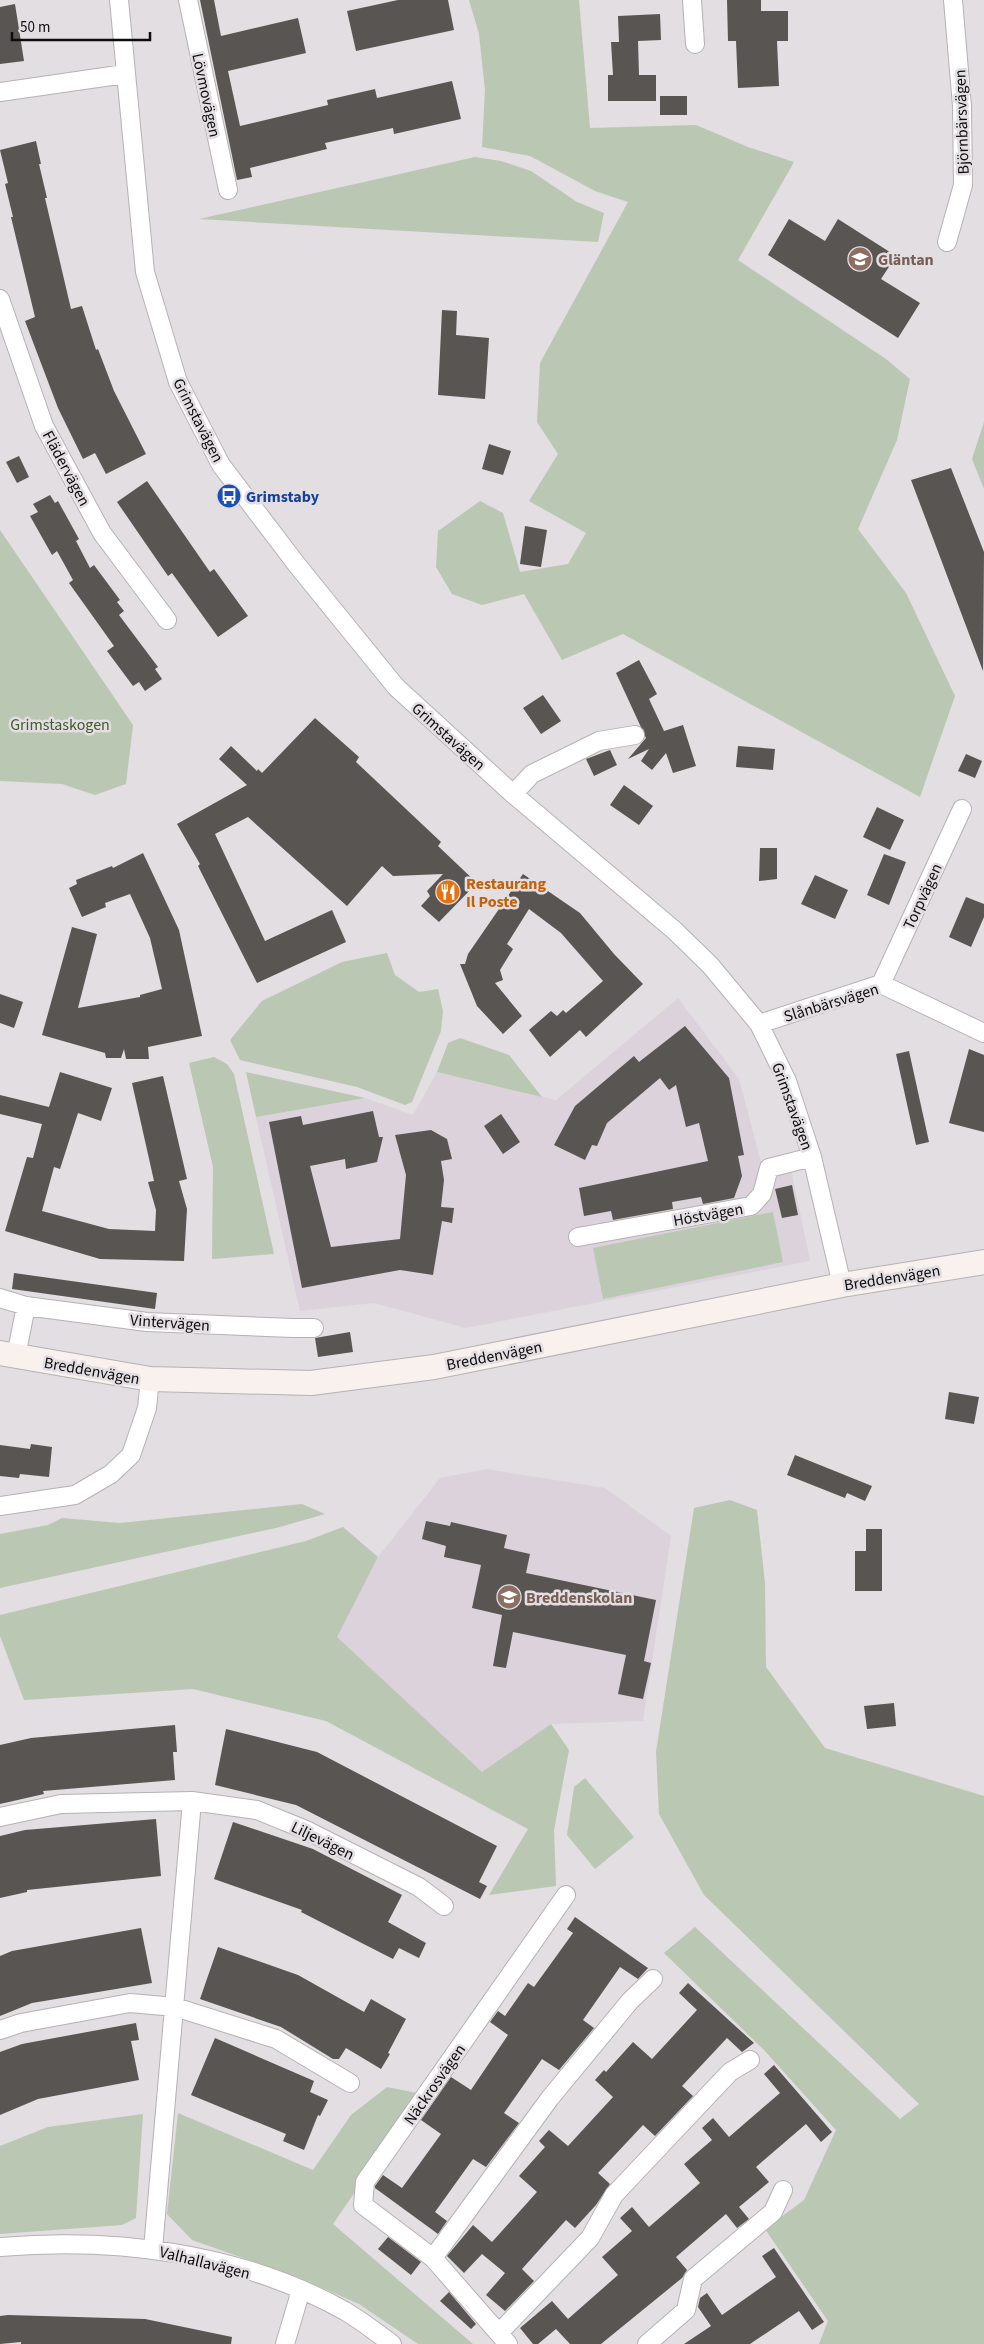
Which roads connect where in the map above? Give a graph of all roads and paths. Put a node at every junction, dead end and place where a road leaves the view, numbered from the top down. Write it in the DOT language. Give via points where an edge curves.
graph roads {
  1 [pos="119,0"];
  2 [pos="188,0"];
  3 [pos="692,0"];
  4 [pos="953,0"];
  5 [pos="695,44"];
  6 [pos="125,74"];
  7 [pos="0,92"];
  8 [pos="228,190"];
  9 [pos="946,242"];
  10 [pos="0,299"];
  11 [pos="166,620"];
  12 [pos="635,735"];
  13 [pos="514,794"];
  14 [pos="962,809"];
  15 [pos="881,984"];
  16 [pos="759,1024"];
  17 [pos="984,1033"];
  18 [pos="812,1157"];
  19 [pos="578,1237"];
  20 [pos="984,1262"];
  21 [pos="842,1285"];
  22 [pos="0,1298"];
  23 [pos="26,1306"];
  24 [pos="314,1328"];
  25 [pos="8,1355"];
  26 [pos="150,1380"];
  27 [pos="0,1506"];
  28 [pos="192,1801"];
  29 [pos="0,1817"];
  30 [pos="566,1895"];
  31 [pos="444,1906"];
  32 [pos="653,1979"];
  33 [pos="176,2007"];
  34 [pos="0,2030"];
  35 [pos="750,2060"];
  36 [pos="350,2083"];
  37 [pos="783,2190"];
  38 [pos="0,2248"];
  39 [pos="153,2249"];
  40 [pos="433,2258"];
  41 [pos="301,2290"];
  42 [pos="504,2339"];
  43 [pos="285,2344"];
  44 [pos="392,2344"];
  45 [pos="646,2344"];
  1 -- 6 [label="street, Grimstavägen"];
  2 -- 8 [label="street, Lövmovägen"];
  3 -- 5 [label="street"];
  4 -- 9 [label="street, Björnbärsvägen" via="962,106 963,185"];
  6 -- 7 [label="street"];
  6 -- 13 [label="street, Grimstavägen" via="145,272 178,382 221,465 396,687"];
  10 -- 11 [label="street, Flädervägen" via="44,426 102,533"];
  12 -- 13 [label="street" via="599,741 532,774"];
  13 -- 16 [label="street, Grimstavägen" via="674,930 710,965"];
  14 -- 15 [label="street, Torpvägen"];
  15 -- 16 [label="street, Slånbärsvägen"];
  15 -- 17 [label="street, Slånbärsvägen"];
  16 -- 18 [label="street, Grimstavägen" via="787,1081"];
  18 -- 19 [label="street, Höstvägen" via="769,1168 762,1194 751,1206"];
  18 -- 21 [label="street, Grimstavägen"];
  20 -- 21 [label="street, Breddenvägen"];
  21 -- 26 [label="street, Breddenvägen" via="434,1367 311,1383"];
  22 -- 23 [label="street, Vintervägen"];
  23 -- 24 [label="street, Vintervägen" via="147,1322"];
  23 -- 25 [label="street"];
  25 -- 26 [label="street, Breddenvägen"];
  26 -- 27 [label="street" via="147,1408 131,1455 111,1474 76,1495"];
  28 -- 29 [label="street, Liljevägen" via="60,1804"];
  28 -- 31 [label="street, Liljevägen" via="257,1810 306,1830 419,1887"];
  28 -- 33 [label="street"];
  30 -- 40 [label="street, Näckrosvägen" via="365,2182 363,2204"];
  32 -- 40 [label="street" via="630,2001 550,2098"];
  33 -- 34 [label="street" via="130,2003 21,2023"];
  33 -- 36 [label="street" via="276,2039"];
  33 -- 39 [label="street"];
  35 -- 42 [label="street, Näckrosvägen" via="730,2072 614,2195 590,2238"];
  37 -- 45 [label="street" via="773,2212 692,2279 686,2310"];
  38 -- 39 [label="street, Valhallavägen" via="37,2244"];
  39 -- 41 [label="street, Valhallavägen" via="219,2262"];
  40 -- 42 [label="street, Näckrosvägen"];
  41 -- 43 [label="street"];
  41 -- 44 [label="street, Valhallavägen" via="346,2312"];
}
